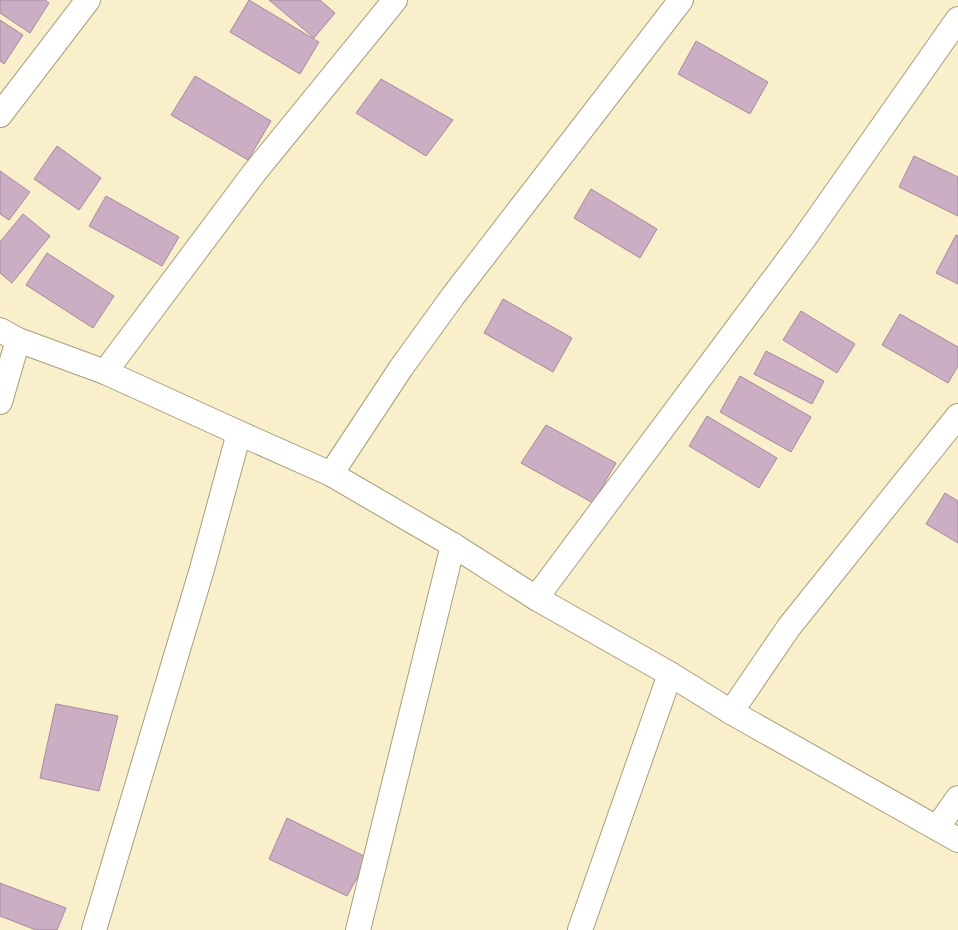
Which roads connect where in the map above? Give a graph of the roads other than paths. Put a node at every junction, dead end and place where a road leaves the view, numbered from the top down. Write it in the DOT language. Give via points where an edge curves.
graph roads {
  1 [pos="88,0"];
  2 [pos="395,0"];
  3 [pos="681,0"];
  4 [pos="958,19"];
  5 [pos="0,115"];
  6 [pos="9,335"];
  7 [pos="105,372"];
  8 [pos="0,402"];
  9 [pos="958,416"];
  10 [pos="239,434"];
  11 [pos="331,474"];
  12 [pos="453,545"];
  13 [pos="536,598"];
  14 [pos="670,674"];
  15 [pos="731,712"];
  16 [pos="958,798"];
  17 [pos="937,828"];
  18 [pos="958,840"];
  19 [pos="94,930"];
  20 [pos="358,930"];
  21 [pos="580,930"];
  1 -- 5 [label="street"];
  2 -- 7 [label="street" via="254,174"];
  3 -- 11 [label="street" via="453,296"];
  4 -- 13 [label="street" via="803,240"];
  6 -- 7 [label="street"];
  6 -- 8 [label="street"];
  7 -- 10 [label="street"];
  9 -- 15 [label="street" via="789,627"];
  10 -- 11 [label="street"];
  10 -- 19 [label="street"];
  11 -- 12 [label="street"];
  12 -- 13 [label="street"];
  12 -- 20 [label="street"];
  13 -- 14 [label="street"];
  14 -- 15 [label="street"];
  14 -- 21 [label="street"];
  15 -- 17 [label="street"];
  16 -- 17 [label="street"];
  17 -- 18 [label="street"];
}
